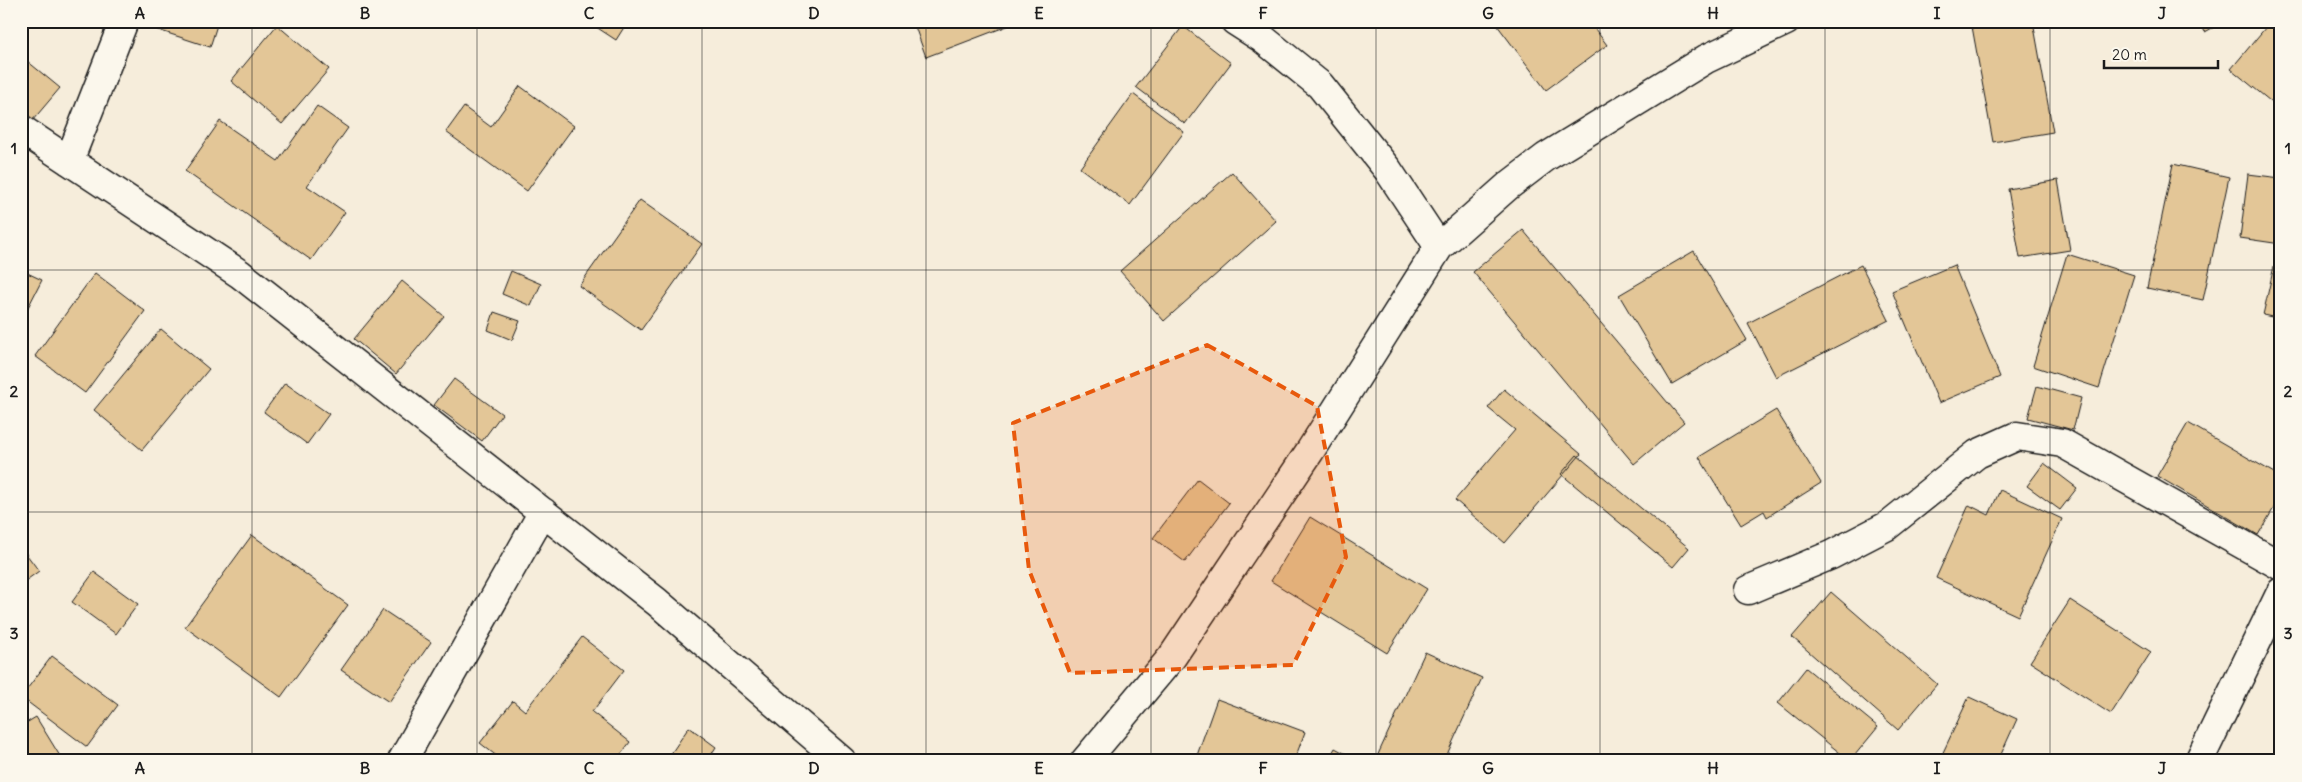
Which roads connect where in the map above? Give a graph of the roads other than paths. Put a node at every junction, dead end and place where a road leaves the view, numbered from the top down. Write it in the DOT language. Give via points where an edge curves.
graph roads {
  1 [pos="124,21"];
  2 [pos="1235,21"];
  3 [pos="1786,21"];
  4 [pos="21,129"];
  5 [pos="69,161"];
  6 [pos="1439,247"];
  7 [pos="543,512"];
  8 [pos="2281,566"];
  9 [pos="1748,590"];
  10 [pos="2281,592"];
  11 [pos="402,761"];
  12 [pos="842,761"];
  13 [pos="1085,761"];
  14 [pos="2199,761"];
  1 -- 5 [label="street"];
  2 -- 6 [label="street" via="1320,85 1388,170"];
  3 -- 6 [label="street" via="1706,59 1546,157"];
  4 -- 5 [label="street"];
  5 -- 7 [label="street" via="240,274"];
  6 -- 13 [label="street" via="1310,451 1172,657"];
  7 -- 11 [label="street"];
  7 -- 12 [label="street" via="657,602"];
  8 -- 9 [label="street" via="2062,443 2018,436 1977,454 1887,526 1831,555"];
  10 -- 14 [label="street"];
}
